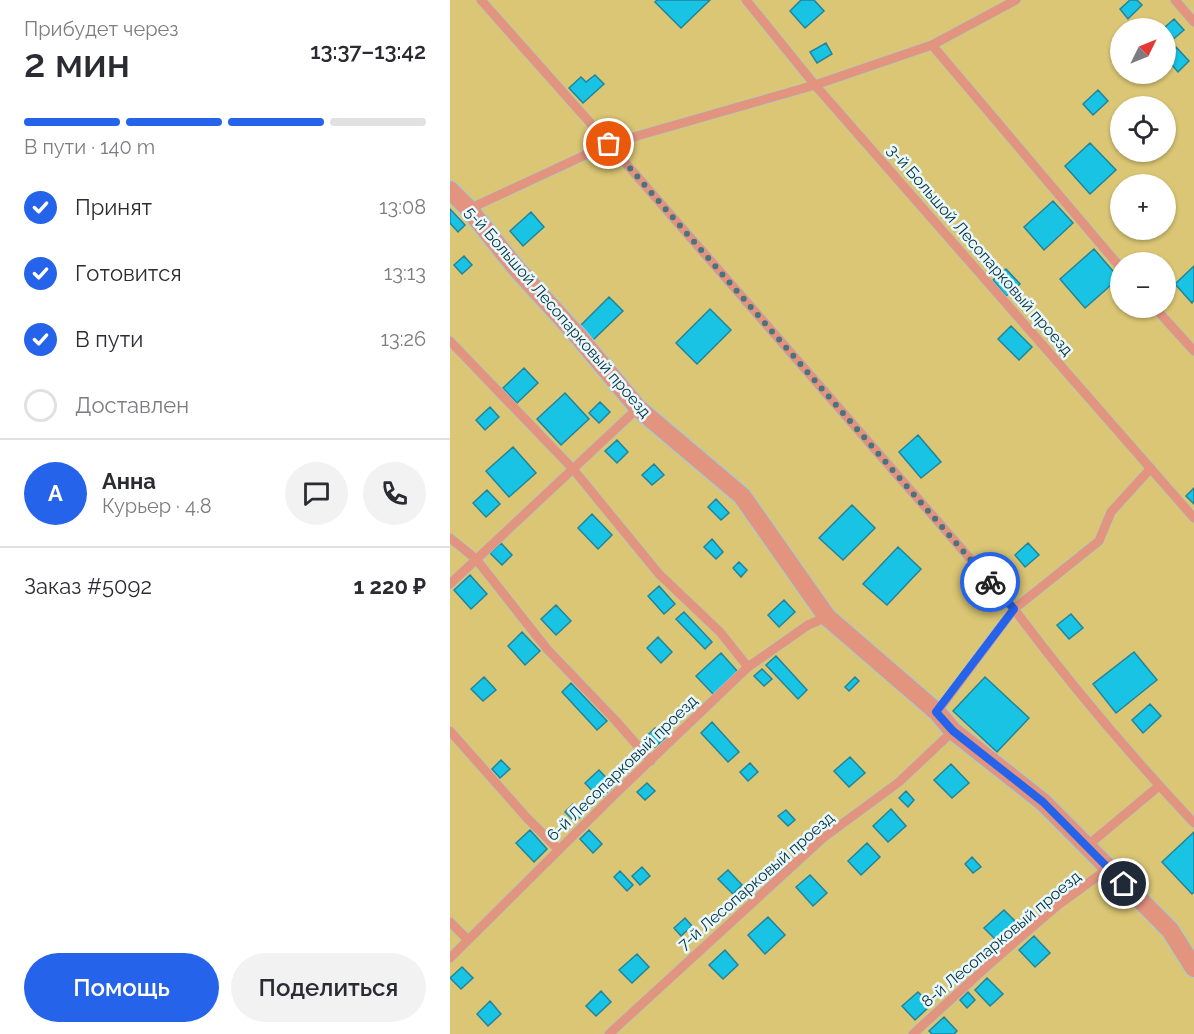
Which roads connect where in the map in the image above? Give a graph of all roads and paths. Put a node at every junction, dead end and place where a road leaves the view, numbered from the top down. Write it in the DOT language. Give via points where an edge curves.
graph roads {
  1 [pos="481,0"];
  2 [pos="746,0"];
  3 [pos="1016,0"];
  4 [pos="1175,0"];
  5 [pos="1194,22"];
  6 [pos="932,45"];
  7 [pos="815,85"];
  8 [pos="609,144"];
  9 [pos="450,190"];
  10 [pos="469,209"];
  11 [pos="1110,255"];
  12 [pos="1164,318"];
  13 [pos="450,341"];
  14 [pos="1194,351"];
  15 [pos="638,408"];
  16 [pos="1151,468"];
  17 [pos="573,469"];
  18 [pos="1194,519"];
  19 [pos="450,538"];
  20 [pos="476,559"];
  21 [pos="450,584"];
  22 [pos="1014,609"];
  23 [pos="828,617"];
  24 [pos="748,667"];
  25 [pos="936,712"];
  26 [pos="450,731"];
  27 [pos="953,731"];
  28 [pos="651,761"];
  29 [pos="1159,786"];
  30 [pos="1194,823"];
  31 [pos="1087,846"];
  32 [pos="559,850"];
  33 [pos="1109,868"];
  34 [pos="450,922"];
  35 [pos="468,940"];
  36 [pos="450,958"];
  37 [pos="1194,968"];
  38 [pos="609,1034"];
  39 [pos="913,1034"];
  1 -- 8 [label="lane"];
  2 -- 7 [label="lane, 3-й Большой Лесопарковый проезд"];
  3 -- 6 [label="lane"];
  4 -- 5 [label="lane"];
  6 -- 7 [label="lane"];
  6 -- 11 [label="lane"];
  7 -- 8 [label="lane"];
  7 -- 16 [label="lane, 3-й Большой Лесопарковый проезд"];
  8 -- 10 [label="lane"];
  8 -- 22 [label="lane"];
  9 -- 10 [label="street, 5-й Большой Лесопарковый проезд"];
  10 -- 15 [label="street, 5-й Большой Лесопарковый проезд"];
  12 -- 14 [label="lane"];
  13 -- 17 [label="lane"];
  15 -- 17 [label="lane"];
  15 -- 23 [label="street, 5-й Большой Лесопарковый проезд" via="742,496"];
  16 -- 18 [label="lane, 3-й Большой Лесопарковый проезд"];
  16 -- 22 [label="lane" via="1111,512 1099,541"];
  17 -- 20 [label="lane"];
  17 -- 24 [label="lane" via="659,574 720,632"];
  19 -- 20 [label="lane"];
  20 -- 21 [label="lane"];
  20 -- 28 [label="lane" via="547,650"];
  22 -- 25 [label="lane"];
  22 -- 29 [label="lane" via="1055,664"];
  23 -- 24 [label="lane, 6-й Лесопарковый проезд" via="808,625"];
  23 -- 25 [label="street, 5-й Большой Лесопарковый проезд"];
  24 -- 28 [label="lane, 6-й Лесопарковый проезд"];
  25 -- 27 [label="street, 5-й Большой Лесопарковый проезд"];
  26 -- 32 [label="lane"];
  27 -- 31 [label="street, 5-й Большой Лесопарковый проезд" via="1043,802"];
  27 -- 38 [label="lane, 7-й Лесопарковый проезд" via="899,782 823,838"];
  28 -- 32 [label="lane, 6-й Лесопарковый проезд"];
  29 -- 30 [label="lane"];
  29 -- 31 [label="lane"];
  31 -- 33 [label="street, 5-й Большой Лесопарковый проезд"];
  32 -- 35 [label="lane, 6-й Лесопарковый проезд"];
  33 -- 37 [label="street, 5-й Большой Лесопарковый проезд" via="1170,930"];
  33 -- 39 [label="lane, 8-й Лесопарковый проезд" via="1058,905"];
  34 -- 35 [label="lane"];
  35 -- 36 [label="lane, 6-й Лесопарковый проезд"];
}
